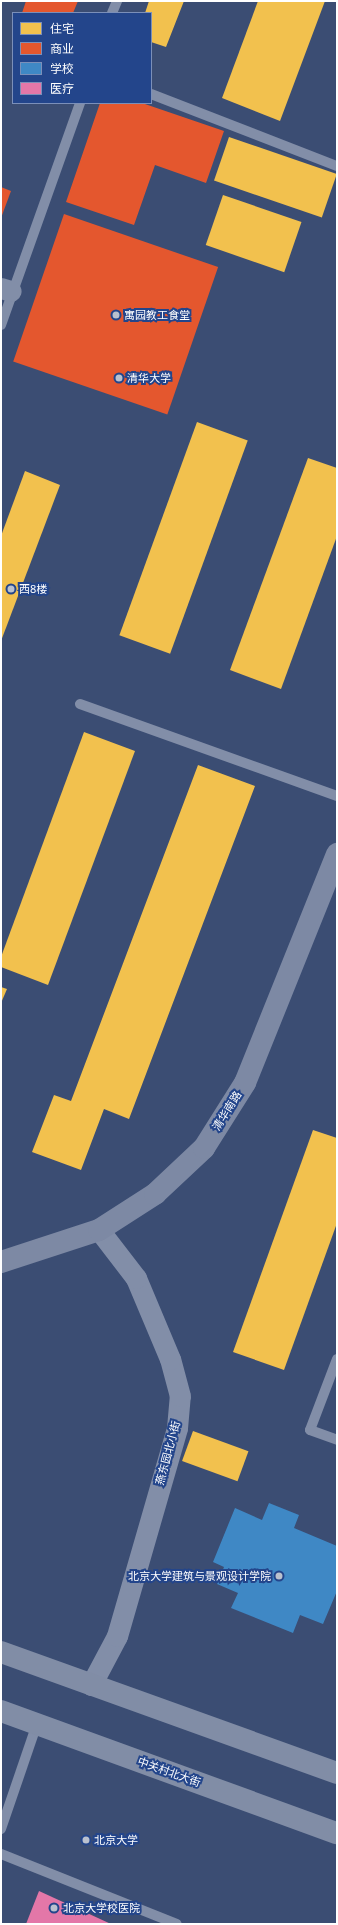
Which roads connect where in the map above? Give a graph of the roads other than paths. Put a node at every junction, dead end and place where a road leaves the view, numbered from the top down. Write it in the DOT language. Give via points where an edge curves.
graph roads {
  1 [pos="117,1"];
  2 [pos="112,12"];
  3 [pos="152,94"];
  4 [pos="80,104"];
  5 [pos="337,166"];
  6 [pos="6,290"];
  7 [pos="1,325"];
  8 [pos="80,704"];
  9 [pos="337,796"];
  10 [pos="337,854"];
  11 [pos="99,1230"];
  12 [pos="1,1262"];
  13 [pos="337,1359"];
  14 [pos="337,1440"];
  15 [pos="1,1652"];
  16 [pos="90,1685"];
  17 [pos="1,1711"];
  18 [pos="37,1724"];
  19 [pos="337,1773"];
  20 [pos="1,1829"];
  21 [pos="337,1833"];
  22 [pos="1,1854"];
  23 [pos="177,1924"];
  1 -- 2 [label="lane"];
  3 -- 5 [label="lane"];
  4 -- 6 [label="lane"];
  6 -- 7 [label="lane"];
  8 -- 9 [label="lane"];
  10 -- 11 [label="street, 清华南路" via="245,1082 204,1148 154,1194"];
  11 -- 12 [label="street, 清华南路"];
  11 -- 16 [label="street, 燕东园北小街" via="136,1278 170,1359 180,1396 177,1428 117,1636"];
  13 -- 14 [label="lane" via="310,1430"];
  15 -- 16 [label="main road"];
  16 -- 19 [label="main road"];
  17 -- 18 [label="main road, 中关村北大街"];
  18 -- 20 [label="lane"];
  18 -- 21 [label="main road, 中关村北大街"];
  22 -- 23 [label="lane"];
}
